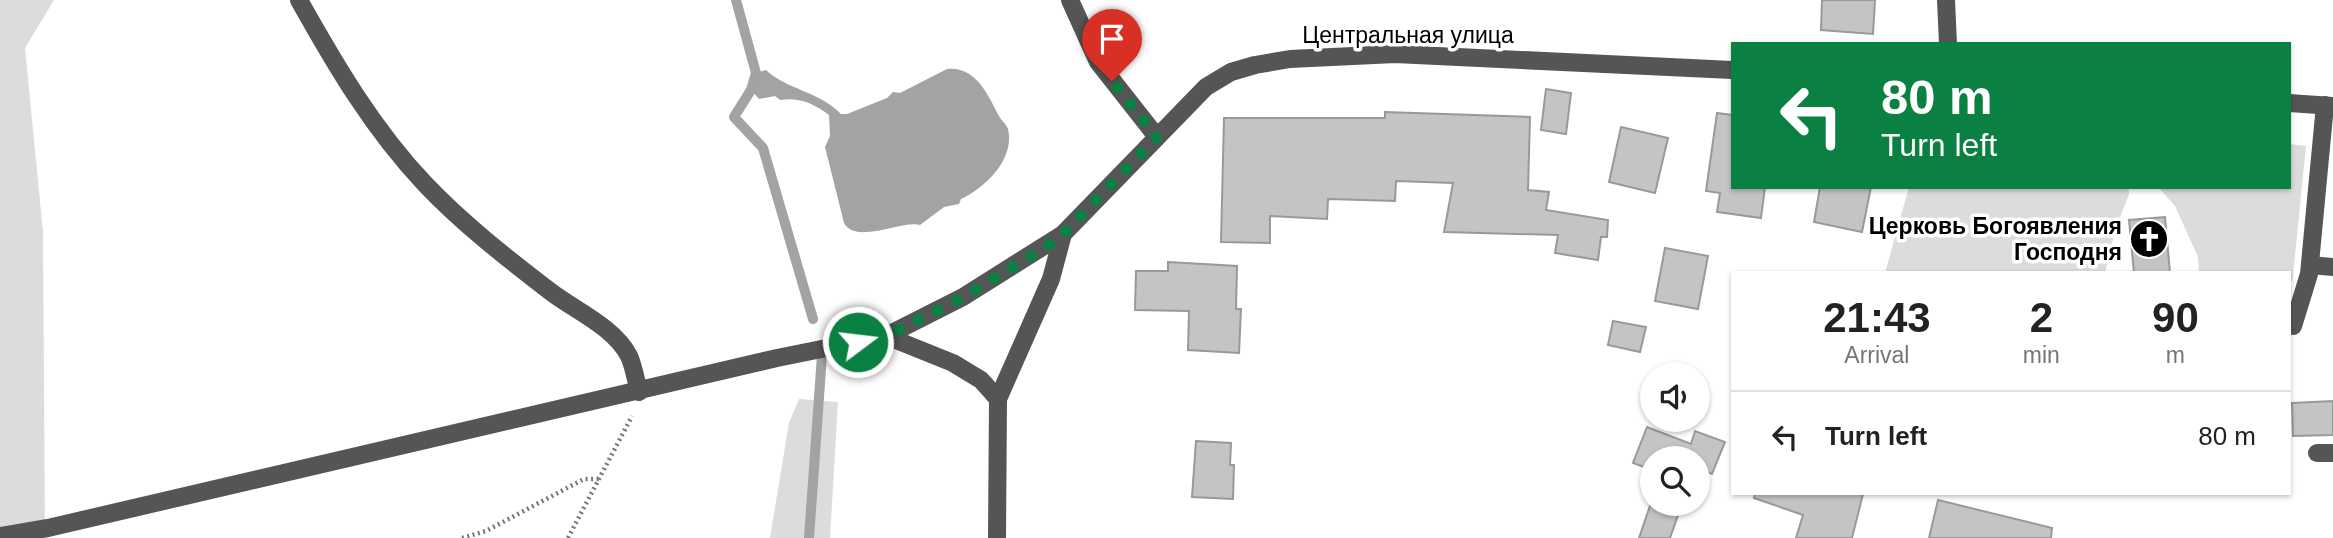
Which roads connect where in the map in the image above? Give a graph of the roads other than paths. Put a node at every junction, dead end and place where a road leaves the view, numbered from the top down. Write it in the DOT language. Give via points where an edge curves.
graph roads {
  1 [pos="299,0"];
  2 [pos="1070,0"];
  3 [pos="1946,0"];
  4 [pos="1948,42"];
  5 [pos="1731,70"];
  6 [pos="2291,103"];
  7 [pos="2329,105"];
  8 [pos="1157,137"];
  9 [pos="1063,234"];
  10 [pos="2310,265"];
  11 [pos="2333,267"];
  12 [pos="2293,326"];
  13 [pos="886,336"];
  14 [pos="639,392"];
  15 [pos="998,399"];
  16 [pos="0,536"];
  17 [pos="997,538"];
  1 -- 14 [label="street" via="347,86 390,144 478,233 604,328 628,355"];
  2 -- 8 [label="street" via="1098,62"];
  3 -- 4 [label="street"];
  5 -- 8 [label="street, Центральная улица" via="1454,55 1290,59 1231,72 1206,87"];
  6 -- 7 [label="street"];
  7 -- 10 [label="street"];
  8 -- 9 [label="street, Центральная улица"];
  9 -- 13 [label="street, Центральная улица" via="964,297"];
  9 -- 15 [label="street" via="1051,279"];
  10 -- 11 [label="street"];
  10 -- 12 [label="street"];
  13 -- 14 [label="street, Центральная улица"];
  13 -- 15 [label="street" via="953,363 981,380"];
  14 -- 16 [label="street, Центральная улица"];
  15 -- 17 [label="street"];
}
